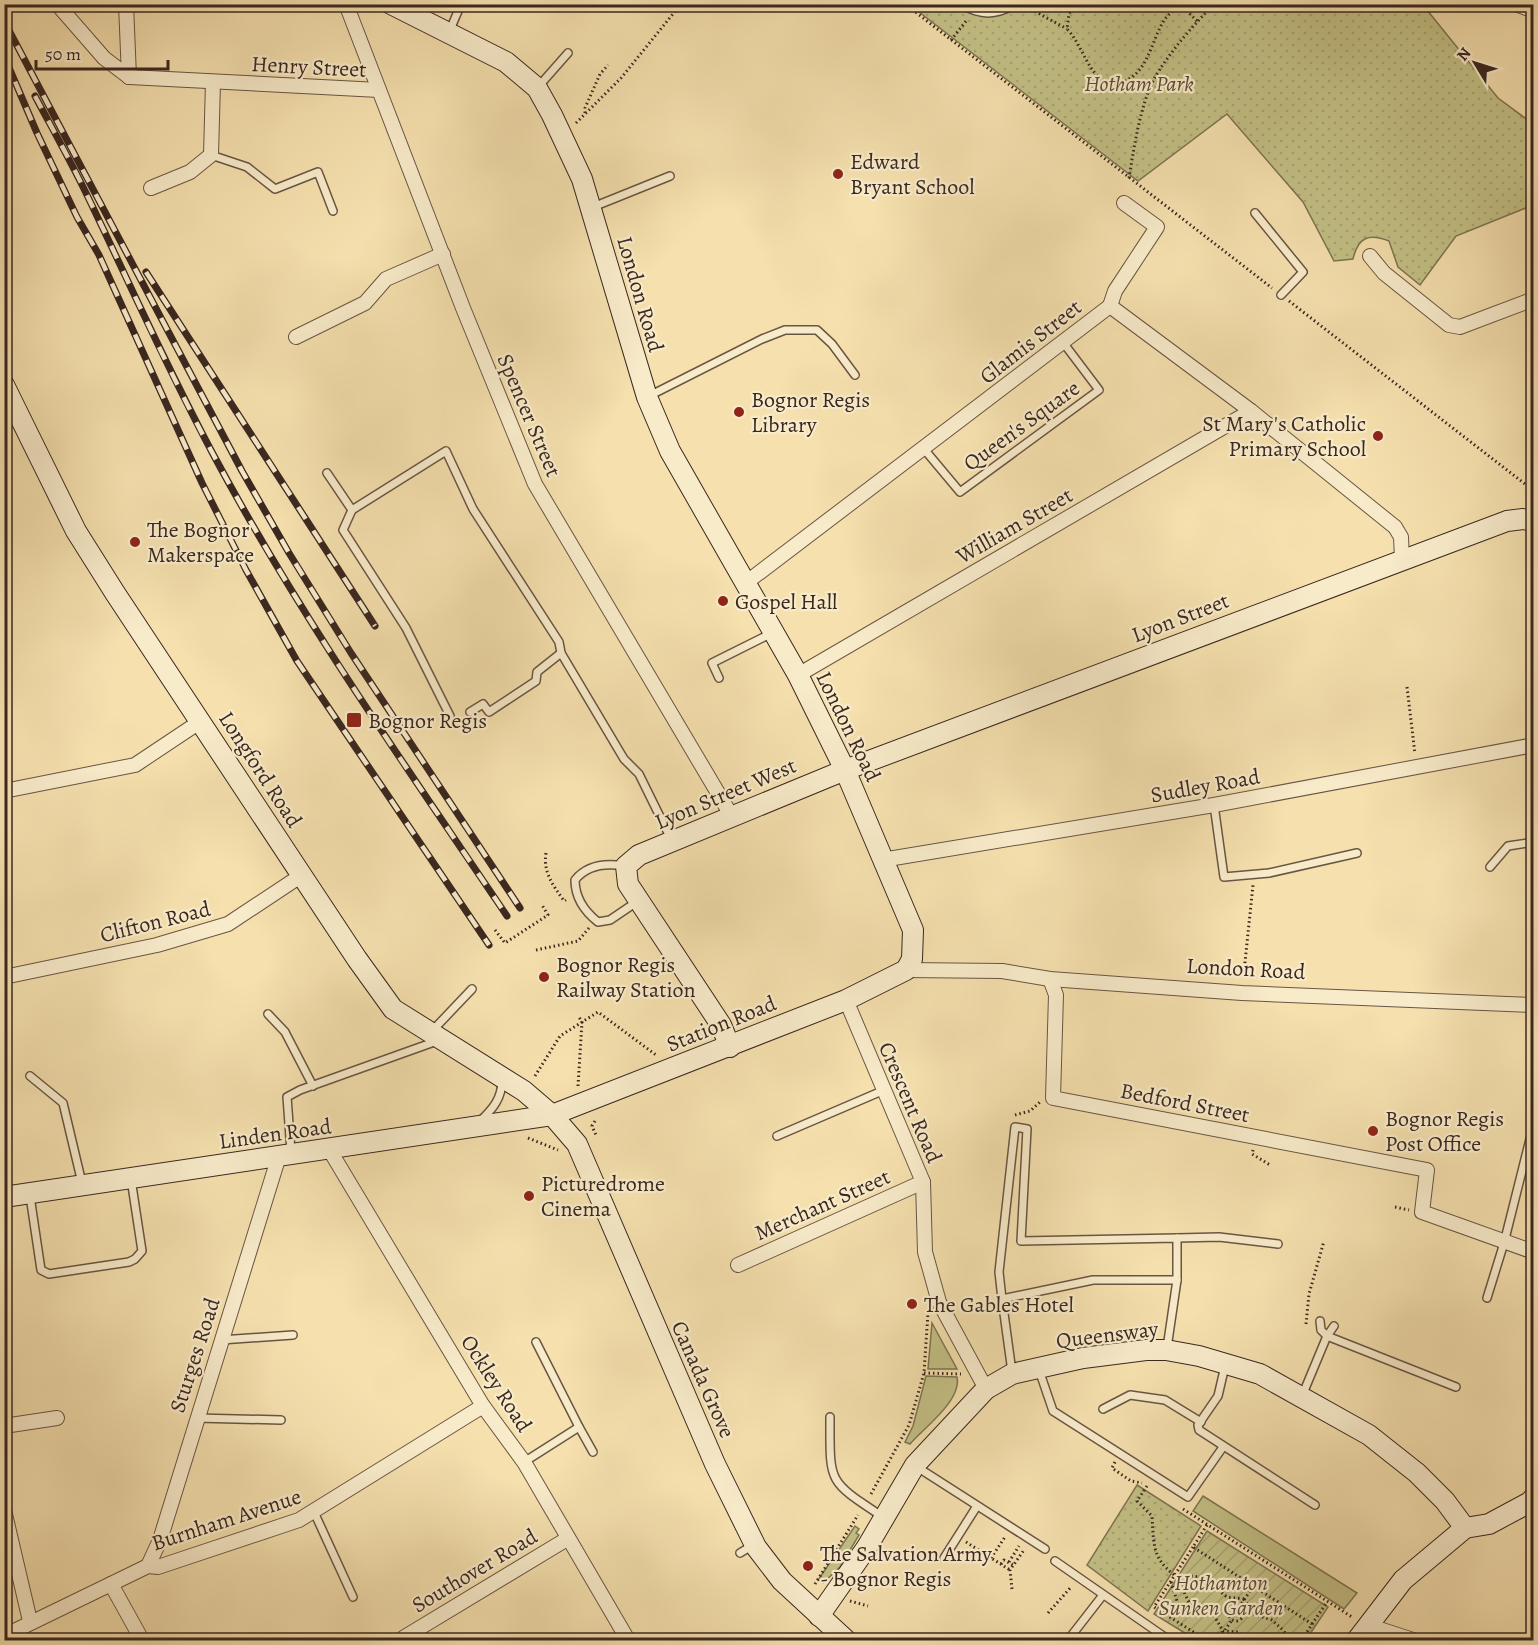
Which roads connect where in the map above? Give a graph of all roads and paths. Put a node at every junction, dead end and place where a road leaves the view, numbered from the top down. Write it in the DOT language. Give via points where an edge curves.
graph roads {
  1 [pos="57,4"];
  2 [pos="126,4"];
  3 [pos="346,4"];
  4 [pos="461,4"];
  5 [pos="681,4"];
  6 [pos="905,4"];
  7 [pos="960,4"];
  8 [pos="1017,4"];
  9 [pos="1074,4"];
  10 [pos="1215,4"];
  11 [pos="1516,4"];
  12 [pos="393,5"];
  13 [pos="1177,6"];
  14 [pos="973,12"];
  15 [pos="1533,12"];
  16 [pos="1197,21"];
  17 [pos="1067,29"];
  18 [pos="449,33"];
  19 [pos="951,40"];
  20 [pos="568,53"];
  21 [pos="608,64"];
  22 [pos="129,77"];
  23 [pos="213,82"];
  24 [pos="537,88"];
  25 [pos="379,90"];
  26 [pos="585,113"];
  27 [pos="563,137"];
  28 [pos="211,155"];
  29 [pos="670,176"];
  30 [pos="1129,178"];
  31 [pos="151,188"];
  32 [pos="1124,203"];
  33 [pos="591,208"];
  34 [pos="333,211"];
  35 [pos="1255,213"];
  36 [pos="443,254"];
  37 [pos="1370,256"];
  38 [pos="1281,295"];
  39 [pos="1533,298"];
  40 [pos="1110,306"];
  41 [pos="296,337"];
  42 [pos="1062,341"];
  43 [pos="855,375"];
  44 [pos="4,385"];
  45 [pos="646,397"];
  46 [pos="9,406"];
  47 [pos="1251,411"];
  48 [pos="924,449"];
  49 [pos="327,473"];
  50 [pos="1533,491"];
  51 [pos="352,510"];
  52 [pos="1533,521"];
  53 [pos="1402,559"];
  54 [pos="747,582"];
  55 [pos="774,632"];
  56 [pos="561,653"];
  57 [pos="798,675"];
  58 [pos="719,678"];
  59 [pos="1407,687"];
  60 [pos="470,712"];
  61 [pos="450,716"];
  62 [pos="201,721"];
  63 [pos="1533,745"];
  64 [pos="1416,767"];
  65 [pos="845,770"];
  66 [pos="4,791"];
  67 [pos="1214,805"];
  68 [pos="731,815"];
  69 [pos="672,842"];
  70 [pos="1533,842"];
  71 [pos="546,853"];
  72 [pos="1357,853"];
  73 [pos="882,860"];
  74 [pos="626,866"];
  75 [pos="1490,867"];
  76 [pos="302,875"];
  77 [pos="1254,875"];
  78 [pos="575,893"];
  79 [pos="638,901"];
  80 [pos="542,905"];
  81 [pos="595,920"];
  82 [pos="495,930"];
  83 [pos="536,950"];
  84 [pos="906,970"];
  85 [pos="1244,972"];
  86 [pos="4,977"];
  87 [pos="1050,979"];
  88 [pos="472,988"];
  89 [pos="846,1000"];
  90 [pos="1533,1005"];
  91 [pos="268,1014"];
  92 [pos="579,1017"];
  93 [pos="582,1022"];
  94 [pos="436,1035"];
  95 [pos="730,1047"];
  96 [pos="657,1056"];
  97 [pos="30,1076"];
  98 [pos="502,1076"];
  99 [pos="532,1080"];
  100 [pos="313,1086"];
  101 [pos="578,1088"];
  102 [pos="882,1091"];
  103 [pos="552,1115"];
  104 [pos="595,1121"];
  105 [pos="1533,1123"];
  106 [pos="473,1126"];
  107 [pos="518,1134"];
  108 [pos="596,1135"];
  109 [pos="777,1136"];
  110 [pos="329,1149"];
  111 [pos="558,1150"];
  112 [pos="1252,1154"];
  113 [pos="285,1155"];
  114 [pos="1270,1165"];
  115 [pos="131,1178"];
  116 [pos="923,1182"];
  117 [pos="83,1185"];
  118 [pos="30,1193"];
  119 [pos="4,1197"];
  120 [pos="1177,1238"];
  121 [pos="1324,1241"];
  122 [pos="1504,1243"];
  123 [pos="1278,1244"];
  124 [pos="1533,1252"];
  125 [pos="738,1265"];
  126 [pos="1177,1280"];
  127 [pos="1487,1298"];
  128 [pos="1002,1299"];
  129 [pos="939,1302"];
  130 [pos="1320,1321"];
  131 [pos="1306,1324"];
  132 [pos="1334,1326"];
  133 [pos="293,1335"];
  134 [pos="1327,1336"];
  135 [pos="221,1340"];
  136 [pos="536,1342"];
  137 [pos="1166,1350"];
  138 [pos="1226,1364"];
  139 [pos="1039,1367"];
  140 [pos="924,1373"];
  141 [pos="1012,1374"];
  142 [pos="983,1383"];
  143 [pos="1456,1387"];
  144 [pos="1302,1396"];
  145 [pos="483,1406"];
  146 [pos="1103,1408"];
  147 [pos="830,1417"];
  148 [pos="57,1418"];
  149 [pos="196,1419"];
  150 [pos="281,1420"];
  151 [pos="1201,1422"];
  152 [pos="4,1426"];
  153 [pos="579,1427"];
  154 [pos="1223,1447"];
  155 [pos="592,1452"];
  156 [pos="1108,1456"];
  157 [pos="524,1462"];
  158 [pos="915,1465"];
  159 [pos="1142,1483"];
  160 [pos="1147,1486"];
  161 [pos="1532,1502"];
  162 [pos="865,1504"];
  163 [pos="1315,1505"];
  164 [pos="977,1506"];
  165 [pos="4,1510"];
  166 [pos="314,1512"];
  167 [pos="883,1516"];
  168 [pos="1011,1527"];
  169 [pos="1465,1528"];
  170 [pos="1028,1538"];
  171 [pos="567,1539"];
  172 [pos="960,1547"];
  173 [pos="1193,1547"];
  174 [pos="1045,1549"];
  175 [pos="944,1558"];
  176 [pos="991,1558"];
  177 [pos="1055,1561"];
  178 [pos="1009,1562"];
  179 [pos="1001,1564"];
  180 [pos="1013,1565"];
  181 [pos="148,1566"];
  182 [pos="1010,1570"];
  183 [pos="1174,1576"];
  184 [pos="1079,1577"];
  185 [pos="1171,1582"];
  186 [pos="1184,1582"];
  187 [pos="813,1583"];
  188 [pos="111,1584"];
  189 [pos="1253,1587"];
  190 [pos="1012,1589"];
  191 [pos="1103,1595"];
  192 [pos="353,1597"];
  193 [pos="1244,1599"];
  194 [pos="851,1602"];
  195 [pos="1327,1602"];
  196 [pos="868,1606"];
  197 [pos="1239,1607"];
  198 [pos="1192,1608"];
  199 [pos="1048,1613"];
  200 [pos="819,1616"];
  201 [pos="1232,1620"];
  202 [pos="30,1621"];
  203 [pos="1312,1624"];
  204 [pos="1224,1630"];
  205 [pos="1362,1633"];
  206 [pos="4,1636"];
  207 [pos="403,1638"];
  208 [pos="142,1641"];
  209 [pos="628,1641"];
  210 [pos="846,1641"];
  211 [pos="1068,1641"];
  212 [pos="1169,1641"];
  213 [pos="1206,1641"];
  214 [pos="1216,1641"];
  215 [pos="1250,1641"];
  216 [pos="1288,1641"];
  217 [pos="1302,1641"];
  218 [pos="1413,1641"];
  1 -- 22 [label="street" via="104,58"];
  2 -- 22 [label="street"];
  3 -- 25 [label="street, Spencer Street"];
  4 -- 18 [label="lane"];
  5 -- 26 [label="path" via="621,78"];
  6 -- 19 [label="path"];
  7 -- 14 [label="lane"];
  8 -- 14 [label="lane" via="988,15"];
  8 -- 17 [label="path" via="1040,12"];
  9 -- 17 [label="path"];
  10 -- 16 [label="path"];
  11 -- 15 [label="street"];
  12 -- 18 [label="street, London Road"];
  13 -- 16 [label="path"];
  13 -- 17 [label="path" via="1166,18 1141,68 1116,84 1096,76 1081,45"];
  14 -- 19 [label="path"];
  16 -- 30 [label="path" via="1154,80"];
  18 -- 24 [label="street, London Road" via="506,62"];
  19 -- 30 [label="path"];
  20 -- 24 [label="lane"];
  21 -- 26 [label="path"];
  22 -- 23 [label="street, Henry Street"];
  23 -- 25 [label="street, Henry Street"];
  23 -- 28 [label="street"];
  24 -- 27 [label="street, London Road"];
  25 -- 36 [label="street, Spencer Street"];
  26 -- 27 [label="path"];
  27 -- 33 [label="street, London Road"];
  28 -- 31 [label="street" via="190,172"];
  28 -- 34 [label="lane" via="247,167 275,189 318,172"];
  29 -- 33 [label="lane"];
  30 -- 38 [label="path"];
  32 -- 40 [label="street" via="1157,227 1114,291"];
  33 -- 45 [label="street, London Road"];
  35 -- 38 [label="lane" via="1303,272"];
  36 -- 41 [label="street" via="386,279 365,303"];
  36 -- 68 [label="street, Spencer Street" via="535,484"];
  37 -- 39 [label="street" via="1384,273 1449,325 1460,327"];
  38 -- 50 [label="path"];
  40 -- 42 [label="street, Glamis Street"];
  40 -- 47 [label="street, Glamis Street"];
  42 -- 48 [label="street, Glamis Street"];
  42 -- 48 [label="lane, Queen's Square" via="1099,390 960,492"];
  43 -- 45 [label="lane" via="818,330 785,330"];
  44 -- 46 [label="street, Longford Road"];
  45 -- 54 [label="street, London Road" via="706,517"];
  46 -- 62 [label="street, Longford Road" via="76,531"];
  47 -- 53 [label="street, Glamis Street" via="1395,527 1401,537"];
  47 -- 57 [label="street, William Street"];
  48 -- 54 [label="street, Glamis Street"];
  49 -- 51 [label="lane"];
  51 -- 56 [label="lane" via="446,451 473,509 559,642"];
  51 -- 61 [label="lane" via="343,530 406,628"];
  52 -- 53 [label="street, Lyon Street" via="1507,521"];
  53 -- 65 [label="street, Lyon Street"];
  54 -- 55 [label="street, London Road"];
  55 -- 57 [label="street, London Road"];
  55 -- 58 [label="lane" via="712,663"];
  56 -- 60 [label="lane" via="537,672 536,681 489,712 483,704"];
  56 -- 69 [label="lane" via="624,759 639,774"];
  57 -- 65 [label="street, London Road"];
  59 -- 64 [label="path"];
  62 -- 66 [label="street" via="135,765"];
  62 -- 76 [label="street, Longford Road"];
  63 -- 64 [label="street, Sudley Road"];
  64 -- 67 [label="street, Sudley Road"];
  65 -- 68 [label="street, Lyon Street West"];
  65 -- 73 [label="street, London Road"];
  67 -- 73 [label="street, Sudley Road"];
  67 -- 77 [label="lane" via="1224,878"];
  68 -- 69 [label="street, Lyon Street West"];
  69 -- 74 [label="street, Lyon Street West" via="639,855"];
  70 -- 75 [label="lane" via="1508,846"];
  71 -- 78 [label="path" via="548,877 564,902"];
  72 -- 77 [label="lane"];
  73 -- 84 [label="street, London Road" via="913,930 915,949"];
  74 -- 78 [label="lane" via="605,863 579,875 575,879"];
  74 -- 79 [label="street" via="628,884"];
  76 -- 86 [label="street, Clifton Road" via="228,924 157,945"];
  76 -- 94 [label="street, Longford Road" via="393,1009"];
  77 -- 85 [label="path"];
  78 -- 81 [label="lane"];
  79 -- 81 [label="lane" via="610,920"];
  79 -- 95 [label="street" via="721,1025"];
  80 -- 82 [label="path" via="548,915 505,943"];
  81 -- 83 [label="path" via="578,941"];
  84 -- 87 [label="street, London Road" via="1002,971"];
  84 -- 89 [label="street, Station Road"];
  87 -- 90 [label="street, London Road" via="1242,993"];
  87 -- 122 [label="street, Bedford Street" via="1056,995 1053,1098 1427,1170 1422,1212"];
  88 -- 94 [label="lane"];
  89 -- 95 [label="street, Station Road"];
  89 -- 102 [label="street, Crescent Road"];
  91 -- 100 [label="lane" via="285,1032"];
  92 -- 93 [label="path"];
  93 -- 96 [label="path" via="598,1012"];
  93 -- 99 [label="path" via="560,1036"];
  93 -- 101 [label="path"];
  94 -- 98 [label="street, Longford Road"];
  94 -- 100 [label="lane"];
  95 -- 103 [label="street, Station Road"];
  97 -- 117 [label="lane" via="63,1103"];
  98 -- 103 [label="street, Longford Road"];
  98 -- 106 [label="lane" via="494,1108"];
  100 -- 113 [label="lane" via="287,1097"];
  102 -- 109 [label="lane"];
  102 -- 116 [label="street, Crescent Road"];
  103 -- 106 [label="street, Linden Road"];
  103 -- 200 [label="street, Canada Grove" via="577,1144 715,1464 747,1549"];
  104 -- 108 [label="path" via="592,1126"];
  105 -- 122 [label="lane"];
  106 -- 110 [label="street, Linden Road"];
  107 -- 111 [label="path"];
  110 -- 113 [label="street, Linden Road"];
  110 -- 145 [label="street, Ockley Road"];
  112 -- 114 [label="path"];
  113 -- 115 [label="street, Linden Road"];
  113 -- 135 [label="street, Sturges Road"];
  115 -- 117 [label="street, Linden Road"];
  115 -- 118 [label="lane" via="142,1251 129,1262 66,1272 49,1274 41,1270"];
  116 -- 125 [label="street, Merchant Street"];
  116 -- 129 [label="street, Crescent Road" via="925,1252"];
  117 -- 118 [label="street, Linden Road"];
  118 -- 119 [label="street, Linden Road"];
  120 -- 123 [label="lane" via="1219,1237"];
  120 -- 126 [label="lane"];
  120 -- 128 [label="lane" via="1021,1241 1027,1129 1015,1127 999,1272"];
  121 -- 131 [label="path" via="1309,1294"];
  122 -- 124 [label="street"];
  122 -- 127 [label="lane"];
  126 -- 128 [label="lane" via="1093,1280"];
  126 -- 137 [label="lane"];
  128 -- 141 [label="lane"];
  129 -- 140 [label="path" via="927,1315"];
  129 -- 142 [label="street, Crescent Road"];
  130 -- 134 [label="lane"];
  132 -- 134 [label="lane"];
  133 -- 135 [label="lane"];
  134 -- 143 [label="lane"];
  134 -- 144 [label="lane"];
  135 -- 149 [label="street, Sturges Road"];
  136 -- 153 [label="lane"];
  137 -- 138 [label="street, Queensway"];
  137 -- 139 [label="street, Queensway" via="1135,1351"];
  138 -- 144 [label="street, Queensway" via="1260,1374"];
  138 -- 151 [label="lane" via="1218,1396"];
  139 -- 141 [label="street, Queensway"];
  139 -- 154 [label="lane" via="1053,1411 1188,1497"];
  140 -- 142 [label="path"];
  140 -- 162 [label="path" via="909,1425"];
  141 -- 142 [label="street, Queensway"];
  142 -- 158 [label="street, Queensway"];
  144 -- 169 [label="street, Queensway" via="1369,1435 1417,1473"];
  145 -- 157 [label="street, Ockley Road"];
  145 -- 166 [label="street, Burnham Avenue"];
  146 -- 151 [label="lane" via="1130,1395 1165,1400"];
  147 -- 162 [label="lane" via="832,1477 843,1491"];
  148 -- 152 [label="street"];
  149 -- 150 [label="lane"];
  149 -- 181 [label="street, Sturges Road" via="160,1540"];
  151 -- 154 [label="lane" via="1199,1430"];
  153 -- 155 [label="lane"];
  153 -- 157 [label="lane"];
  154 -- 163 [label="lane"];
  156 -- 159 [label="path" via="1116,1462 1112,1468 1131,1481"];
  157 -- 171 [label="street, Ockley Road"];
  158 -- 164 [label="lane"];
  158 -- 167 [label="street, Queensway"];
  160 -- 183 [label="path" via="1137,1501 1152,1516 1153,1543 1162,1568"];
  161 -- 169 [label="street" via="1489,1524"];
  162 -- 167 [label="lane"];
  162 -- 187 [label="path"];
  164 -- 168 [label="lane"];
  164 -- 175 [label="lane"];
  165 -- 202 [label="street"];
  166 -- 181 [label="street, Burnham Avenue" via="158,1567"];
  166 -- 192 [label="lane"];
  167 -- 200 [label="street, Queensway" via="867,1547"];
  168 -- 170 [label="lane"];
  168 -- 176 [label="path"];
  169 -- 205 [label="street" via="1403,1580"];
  170 -- 174 [label="lane"];
  170 -- 178 [label="path"];
  170 -- 180 [label="path"];
  171 -- 207 [label="street, Southover Road"];
  171 -- 209 [label="street, Ockley Road"];
  172 -- 176 [label="path" via="964,1540"];
  173 -- 183 [label="path"];
  173 -- 189 [label="path"];
  173 -- 195 [label="path" via="1207,1525"];
  176 -- 179 [label="path"];
  177 -- 184 [label="lane"];
  178 -- 179 [label="path"];
  178 -- 180 [label="path"];
  179 -- 182 [label="path"];
  180 -- 182 [label="path"];
  181 -- 188 [label="street, Burnham Avenue"];
  182 -- 190 [label="path"];
  183 -- 185 [label="path"];
  183 -- 186 [label="path"];
  184 -- 191 [label="lane"];
  184 -- 199 [label="path"];
  185 -- 198 [label="path" via="1178,1604"];
  185 -- 213 [label="path" via="1154,1607"];
  186 -- 193 [label="path" via="1189,1576 1196,1577 1214,1583 1227,1597"];
  186 -- 198 [label="path" via="1183,1593"];
  188 -- 202 [label="street, Burnham Avenue"];
  188 -- 208 [label="street"];
  189 -- 193 [label="path"];
  189 -- 203 [label="path"];
  191 -- 211 [label="lane"];
  191 -- 212 [label="lane"];
  193 -- 197 [label="path"];
  193 -- 216 [label="path" via="1253,1614 1272,1620"];
  194 -- 196 [label="path"];
  195 -- 203 [label="path"];
  195 -- 205 [label="path"];
  197 -- 201 [label="path" via="1229,1611"];
  197 -- 201 [label="path" via="1242,1618"];
  198 -- 204 [label="path" via="1213,1614"];
  200 -- 210 [label="street, Canada Grove"];
  201 -- 204 [label="path"];
  202 -- 206 [label="street, Burnham Avenue"];
  203 -- 217 [label="path"];
  204 -- 214 [label="path"];
  204 -- 215 [label="path" via="1238,1632"];
  205 -- 218 [label="street"];
}
